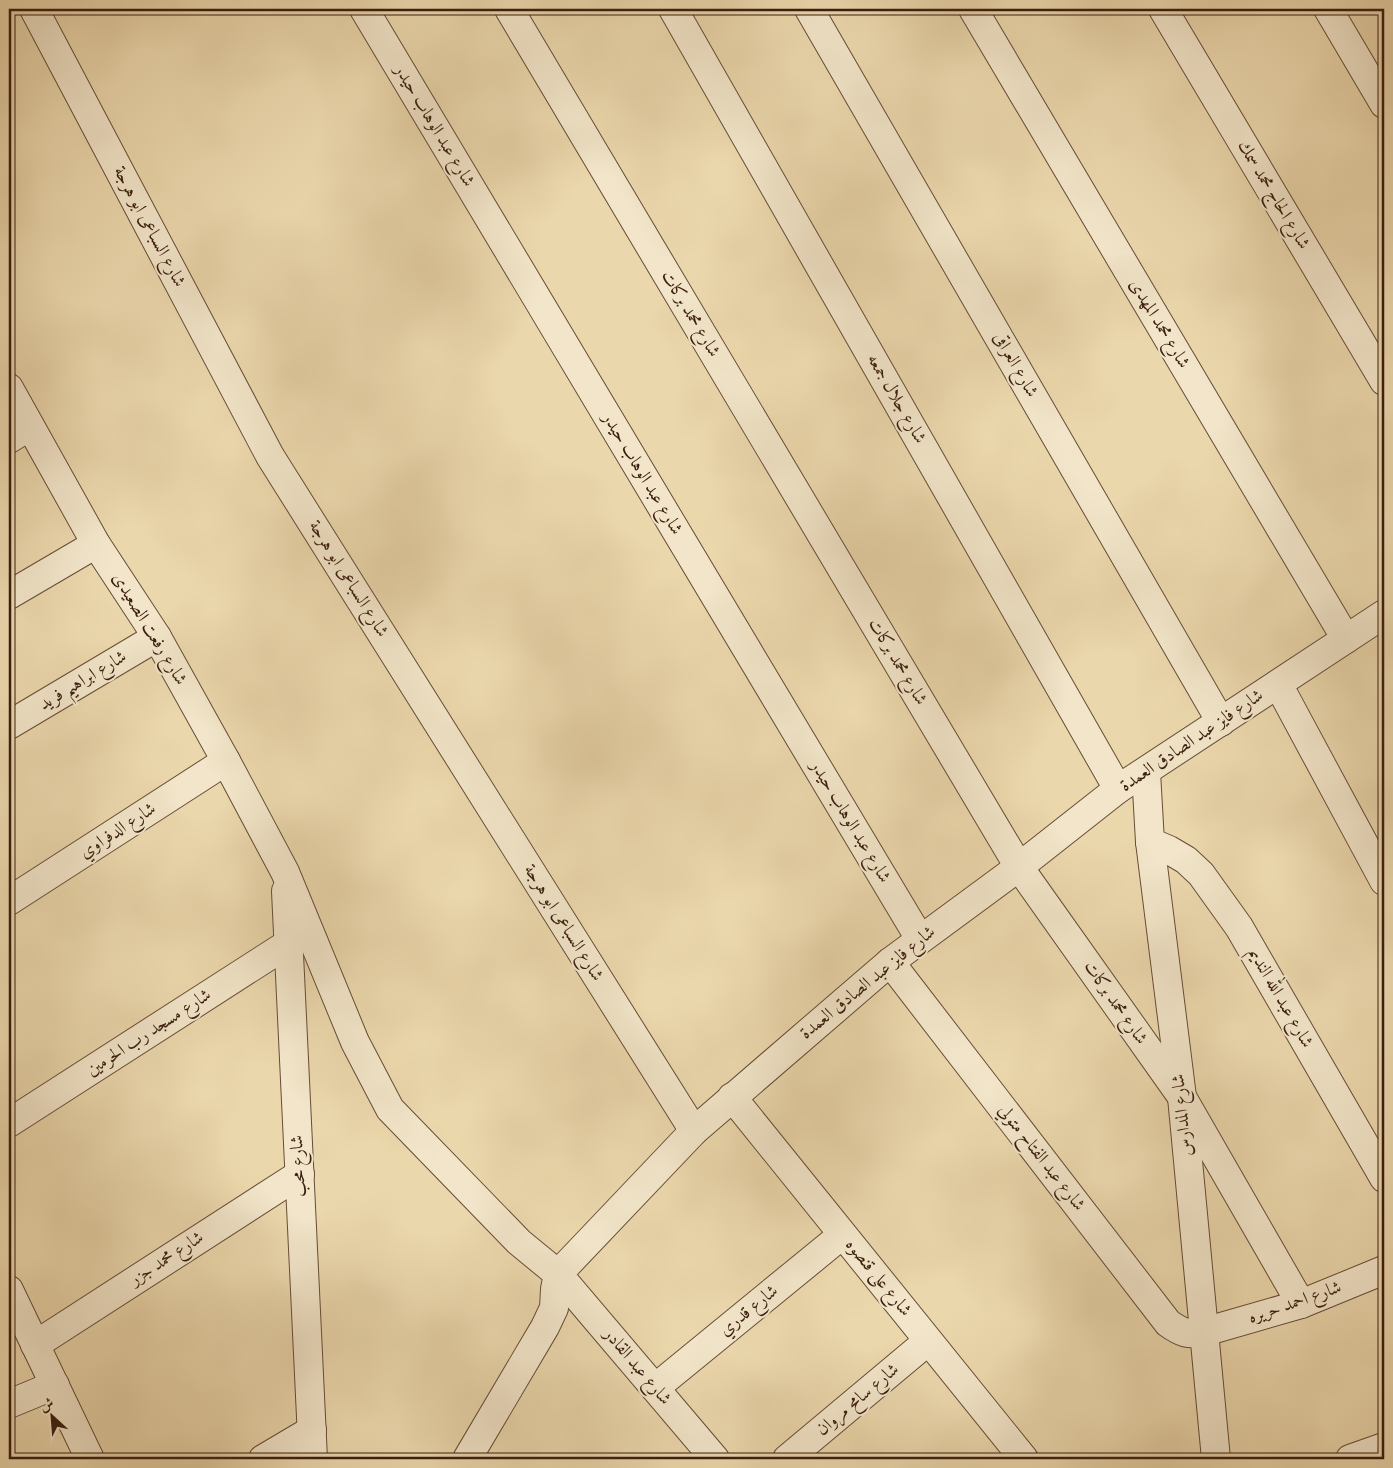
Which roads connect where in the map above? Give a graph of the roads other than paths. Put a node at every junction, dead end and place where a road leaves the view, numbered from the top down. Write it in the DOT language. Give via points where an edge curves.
graph roads {
  1 [pos="34,9"];
  2 [pos="364,9"];
  3 [pos="508,9"];
  4 [pos="673,9"];
  5 [pos="810,9"];
  6 [pos="973,9"];
  7 [pos="1162,9"];
  8 [pos="1328,9"];
  9 [pos="1384,104"];
  10 [pos="1384,382"];
  11 [pos="9,388"];
  12 [pos="19,432"];
  13 [pos="96,544"];
  14 [pos="9,596"];
  15 [pos="1384,614"];
  16 [pos="157,637"];
  17 [pos="1346,639"];
  18 [pos="1278,684"];
  19 [pos="1221,722"];
  20 [pos="9,725"];
  21 [pos="226,761"];
  22 [pos="1146,772"];
  23 [pos="1118,789"];
  24 [pos="1150,842"];
  25 [pos="1019,867"];
  26 [pos="285,872"];
  27 [pos="1384,881"];
  28 [pos="9,902"];
  29 [pos="920,939"];
  30 [pos="288,943"];
  31 [pos="890,962"];
  32 [pos="732,1097"];
  33 [pos="1182,1097"];
  34 [pos="9,1124"];
  35 [pos="694,1131"];
  36 [pos="300,1174"];
  37 [pos="1384,1178"];
  38 [pos="842,1235"];
  39 [pos="1384,1270"];
  40 [pos="558,1274"];
  41 [pos="9,1290"];
  42 [pos="1301,1304"];
  43 [pos="1204,1332"];
  44 [pos="928,1341"];
  45 [pos="35,1344"];
  46 [pos="55,1385"];
  47 [pos="655,1388"];
  48 [pos="9,1404"];
  49 [pos="312,1430"];
  50 [pos="1384,1447"];
  51 [pos="1020,1458"];
  52 [pos="90,1459"];
  53 [pos="263,1459"];
  54 [pos="313,1459"];
  55 [pos="467,1459"];
  56 [pos="715,1459"];
  57 [pos="787,1459"];
  58 [pos="1216,1459"];
  59 [pos="1350,1459"];
  1 -- 35 [label="street, شارع السباعى ابو هرجة" via="270,456"];
  2 -- 29 [label="street, شارع عبد الوهاب حيدر"];
  3 -- 25 [label="street, شارع محمد بركات"];
  4 -- 23 [label="street, شارع جلال جمعه"];
  5 -- 19 [label="street, شارع العراقى"];
  6 -- 17 [label="street, شارع محمد المهدى"];
  7 -- 10 [label="street, شارع الحاج محمد سمك"];
  8 -- 9 [label="street"];
  11 -- 12 [label="street, شارع رفعت الصعيدى"];
  12 -- 13 [label="street, شارع رفعت الصعيدى"];
  13 -- 14 [label="street"];
  13 -- 16 [label="street, شارع رفعت الصعيدى"];
  15 -- 17 [label="street, شارع فايز عبد الصادق العمدة"];
  16 -- 20 [label="street, شارع ابراهيم فريد"];
  16 -- 21 [label="street, شارع رفعت الصعيدى"];
  17 -- 18 [label="street, شارع فايز عبد الصادق العمدة"];
  18 -- 19 [label="street, شارع فايز عبد الصادق العمدة"];
  18 -- 27 [label="street"];
  19 -- 22 [label="street, شارع فايز عبد الصادق العمدة"];
  21 -- 26 [label="street, شارع رفعت الصعيدى"];
  21 -- 28 [label="street, شارع الدفراوي"];
  22 -- 23 [label="street, شارع فايز عبد الصادق العمدة"];
  22 -- 24 [label="street, شارع المدارس"];
  23 -- 25 [label="street, شارع فايز عبد الصادق العمدة"];
  24 -- 33 [label="street, شارع المدارس"];
  24 -- 37 [label="street, شارع عبد الله النديم" via="1186,860 1201,874 1239,927"];
  25 -- 29 [label="street, شارع فايز عبد الصادق العمدة"];
  25 -- 33 [label="street, شارع محمد بركات"];
  26 -- 30 [label="street, شارع محب"];
  26 -- 40 [label="street, شارع عبد القادر" via="355,1042 390,1109 518,1242"];
  29 -- 31 [label="street, شارع فايز عبد الصادق العمدة"];
  30 -- 34 [label="street, شارع مسجد رب الحرمين"];
  30 -- 36 [label="street, شارع محب"];
  31 -- 32 [label="street, شارع فايز عبد الصادق العمدة"];
  31 -- 43 [label="street, شارع عبد الفتاح متولي" via="1168,1323 1191,1334"];
  32 -- 35 [label="street, شارع فايز عبد الصادق العمدة"];
  32 -- 38 [label="street, شارع على قنصوه"];
  33 -- 42 [label="street, شارع محمد بركات"];
  33 -- 43 [label="street, شارع المدارس"];
  35 -- 40 [label="street, شارع فايز عبد الصادق العمدة"];
  36 -- 45 [label="street, شارع محمد جزر"];
  36 -- 49 [label="street, شارع محب"];
  38 -- 44 [label="street, شارع على قنصوه"];
  38 -- 47 [label="street, شارع قدري"];
  39 -- 42 [label="street, شارع احمد حريره"];
  40 -- 47 [label="street, شارع عبد القادر"];
  40 -- 55 [label="street" via="554,1308 545,1327"];
  41 -- 45 [label="street"];
  42 -- 43 [label="street, شارع احمد حريره"];
  43 -- 58 [label="street, شارع المدارس"];
  44 -- 51 [label="street, شارع على قنصوه"];
  44 -- 57 [label="street, شارع سامح مروان"];
  45 -- 46 [label="street"];
  46 -- 48 [label="street"];
  46 -- 52 [label="street"];
  47 -- 56 [label="street, شارع عبد القادر"];
  49 -- 53 [label="street"];
  49 -- 54 [label="street, شارع محب"];
  50 -- 59 [label="street"];
}
